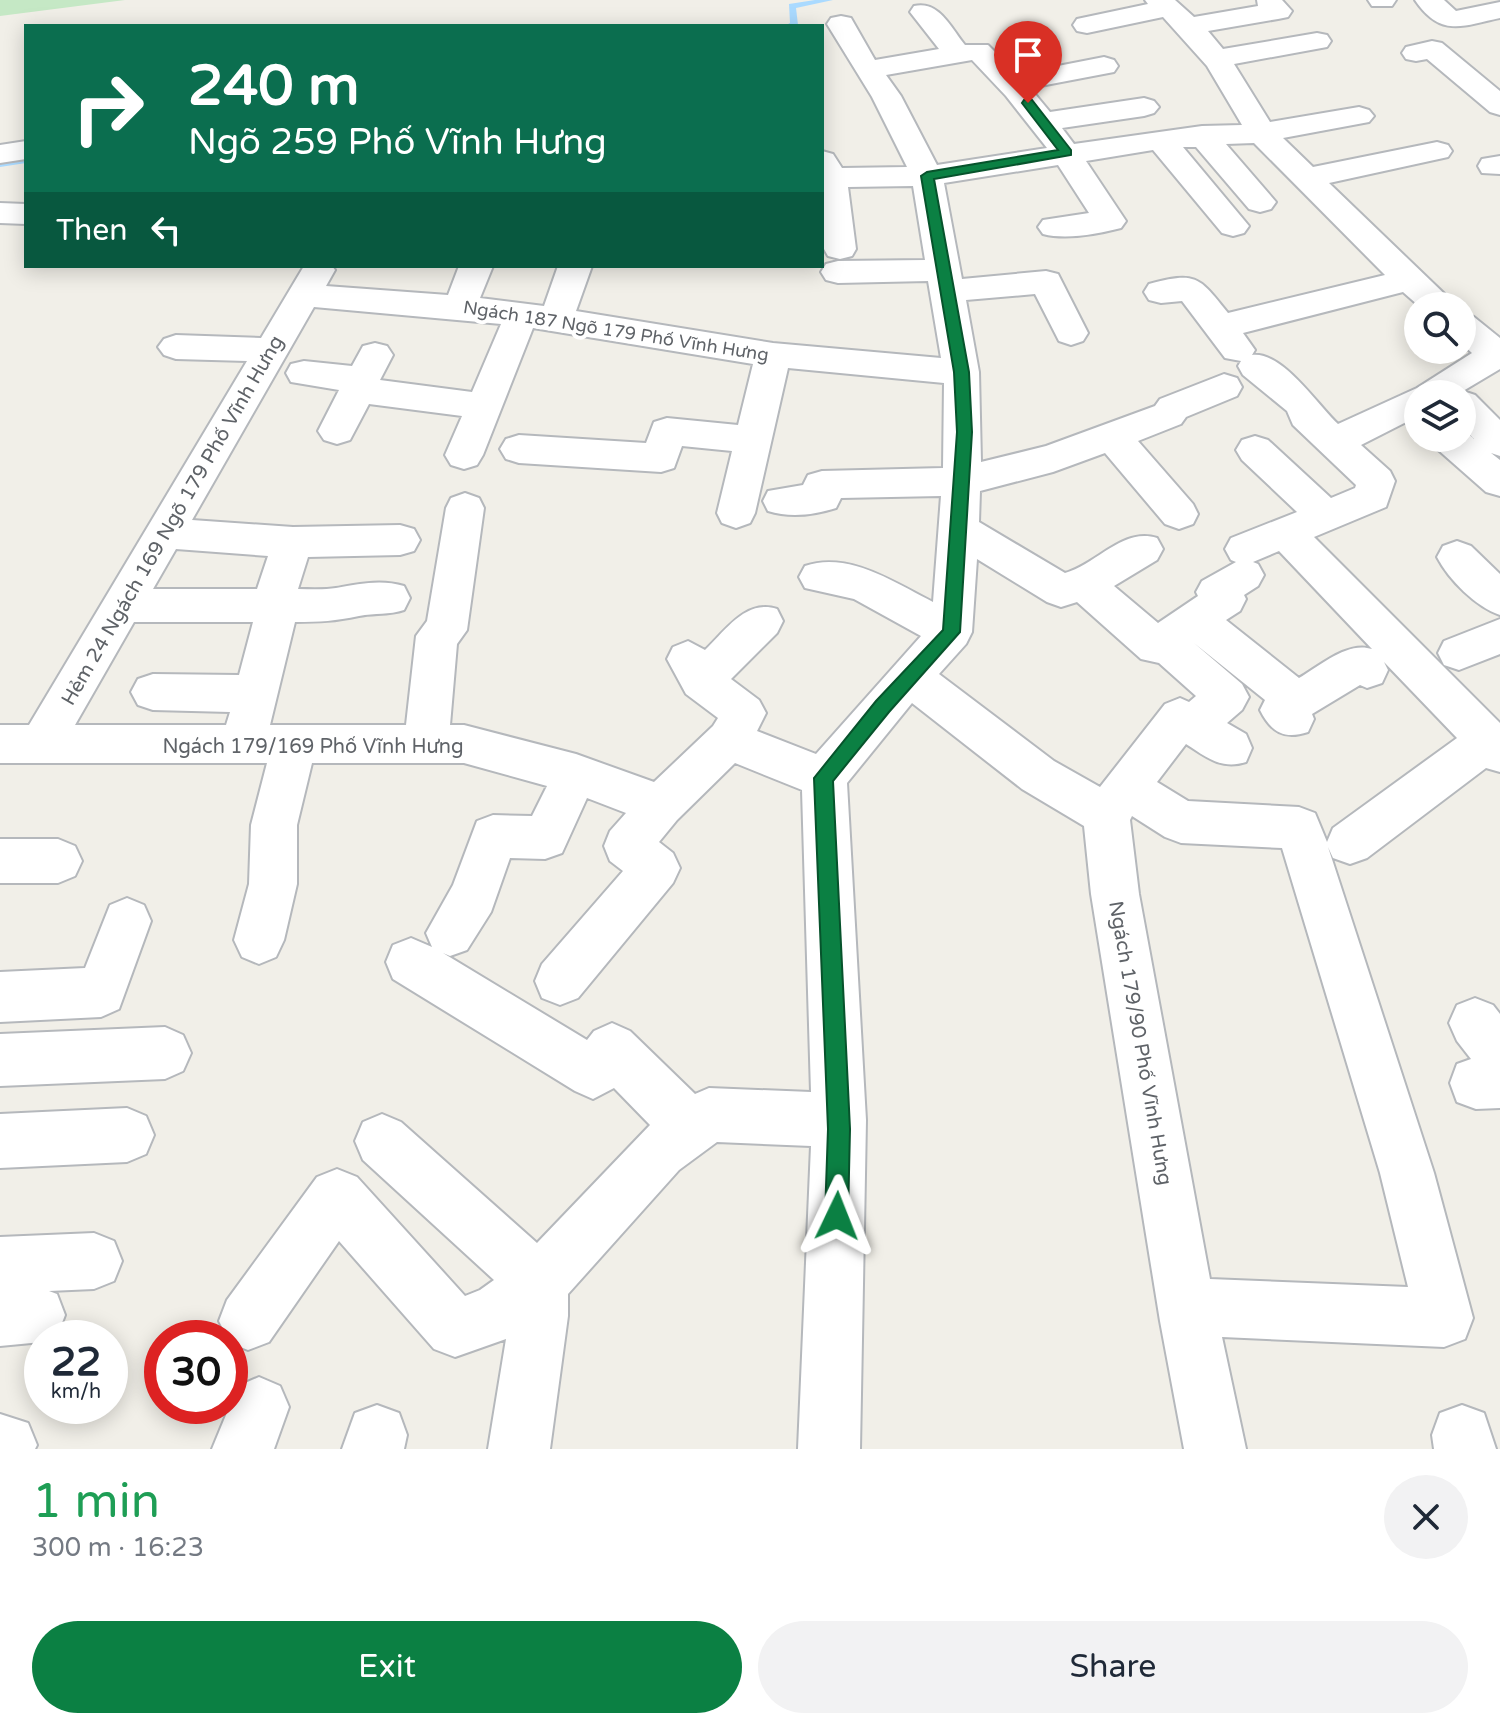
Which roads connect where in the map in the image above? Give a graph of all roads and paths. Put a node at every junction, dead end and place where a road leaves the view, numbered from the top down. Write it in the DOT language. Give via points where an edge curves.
graph roads {
  1 [pos="1428,0"];
  2 [pos="1269,2"];
  3 [pos="1174,8"];
  4 [pos="1500,10"];
  5 [pos="924,12"];
  6 [pos="841,24"];
  7 [pos="1087,25"];
  8 [pos="1317,41"];
  9 [pos="1006,47"];
  10 [pos="1416,53"];
  11 [pos="958,55"];
  12 [pos="1215,59"];
  13 [pos="1104,66"];
  14 [pos="867,70"];
  15 [pos="1026,81"];
  16 [pos="1500,106"];
  17 [pos="1144,107"];
  18 [pos="1359,116"];
  19 [pos="1044,122"];
  20 [pos="1261,133"];
  21 [pos="1202,135"];
  22 [pos="1160,140"];
  23 [pos="1437,151"];
  24 [pos="1053,156"];
  25 [pos="825,172"];
  26 [pos="927,176"];
  27 [pos="1306,178"];
  28 [pos="1260,202"];
  29 [pos="1054,210"];
  30 [pos="0,213"];
  31 [pos="24,214"];
  32 [pos="1233,226"];
  33 [pos="1032,257"];
  34 [pos="371,268"];
  35 [pos="475,268"];
  36 [pos="574,268"];
  37 [pos="945,274"];
  38 [pos="1409,280"];
  39 [pos="312,281"];
  40 [pos="1078,292"];
  41 [pos="1161,292"];
  42 [pos="1423,292"];
  43 [pos="349,299"];
  44 [pos="460,307"];
  45 [pos="539,318"];
  46 [pos="1219,327"];
  47 [pos="1071,333"];
  48 [pos="1476,336"];
  49 [pos="176,347"];
  50 [pos="272,350"];
  51 [pos="1499,354"];
  52 [pos="773,355"];
  53 [pos="1242,371"];
  54 [pos="961,372"];
  55 [pos="304,373"];
  56 [pos="365,375"];
  57 [pos="1461,380"];
  58 [pos="484,406"];
  59 [pos="1404,412"];
  60 [pos="1476,426"];
  61 [pos="337,431"];
  62 [pos="1112,436"];
  63 [pos="753,440"];
  64 [pos="1334,442"];
  65 [pos="1500,442"];
  66 [pos="519,449"];
  67 [pos="1255,450"];
  68 [pos="1465,452"];
  69 [pos="464,455"];
  70 [pos="960,482"];
  71 [pos="1500,482"];
  72 [pos="782,501"];
  73 [pos="465,508"];
  74 [pos="736,513"];
  75 [pos="1179,514"];
  76 [pos="1326,516"];
  77 [pos="959,529"];
  78 [pos="1285,532"];
  79 [pos="164,533"];
  80 [pos="400,540"];
  81 [pos="293,542"];
  82 [pos="1143,549"];
  83 [pos="1457,557"];
  84 [pos="819,577"];
  85 [pos="1084,584"];
  86 [pos="1210,592"];
  87 [pos="390,598"];
  88 [pos="1500,599"];
  89 [pos="124,606"];
  90 [pos="275,606"];
  91 [pos="762,621"];
  92 [pos="951,632"];
  93 [pos="1500,636"];
  94 [pos="1459,653"];
  95 [pos="1367,670"];
  96 [pos="910,677"];
  97 [pos="153,692"];
  98 [pos="256,694"];
  99 [pos="729,740"];
  100 [pos="20,744"];
  101 [pos="243,745"];
  102 [pos="426,745"];
  103 [pos="294,746"];
  104 [pos="1494,747"];
  105 [pos="576,774"];
  106 [pos="824,778"];
  107 [pos="1116,802"];
  108 [pos="661,805"];
  109 [pos="1350,843"];
  110 [pos="0,861"];
  111 [pos="58,861"];
  112 [pos="127,921"];
  113 [pos="259,940"];
  114 [pos="560,981"];
  115 [pos="0,997"];
  116 [pos="165,1053"];
  117 [pos="0,1060"];
  118 [pos="839,1120"];
  119 [pos="691,1128"];
  120 [pos="127,1135"];
  121 [pos="0,1141"];
  122 [pos="382,1141"];
  123 [pos="94,1261"];
  124 [pos="0,1265"];
  125 [pos="539,1283"];
  126 [pos="1187,1307"];
  127 [pos="248,1321"];
  128 [pos="519,1449"];
  129 [pos="829,1449"];
  130 [pos="1215,1449"];
  1 -- 4 [label="street" via="1450,20"];
  2 -- 3 [label="street" via="1278,11"];
  3 -- 7 [label="street"];
  3 -- 12 [label="street"];
  5 -- 11 [label="street"];
  6 -- 14 [label="street"];
  8 -- 12 [label="street"];
  9 -- 15 [label="street"];
  10 -- 16 [label="street" via="1432,49"];
  11 -- 14 [label="street"];
  11 -- 15 [label="street" via="978,51"];
  12 -- 20 [label="street"];
  13 -- 15 [label="street"];
  14 -- 26 [label="street"];
  15 -- 19 [label="street"];
  17 -- 19 [label="street"];
  18 -- 20 [label="street"];
  19 -- 24 [label="street"];
  20 -- 21 [label="street"];
  20 -- 27 [label="street"];
  21 -- 22 [label="street"];
  21 -- 28 [label="street"];
  22 -- 24 [label="street"];
  22 -- 32 [label="street"];
  23 -- 27 [label="street"];
  24 -- 26 [label="street"];
  24 -- 29 [label="street"];
  24 -- 29 [label="street" via="1110,221"];
  25 -- 26 [label="street"];
  25 -- 37 [label="street" via="839,261"];
  26 -- 37 [label="street"];
  27 -- 38 [label="street"];
  29 -- 40 [label="street" via="1064,246 1056,247"];
  30 -- 31 [label="street"];
  33 -- 37 [label="street"];
  34 -- 43 [label="street"];
  35 -- 44 [label="street"];
  36 -- 45 [label="street"];
  37 -- 47 [label="street" via="1046,282"];
  37 -- 54 [label="street"];
  38 -- 42 [label="street"];
  38 -- 46 [label="street"];
  39 -- 43 [label="street, Ngách 187 Ngõ 179 Phố Vĩnh Hưng"];
  39 -- 50 [label="street, Hẻm 24 Ngách 169 Ngõ 179 Phố Vĩnh Hưng"];
  41 -- 46 [label="street" via="1191,289"];
  43 -- 44 [label="street, Ngách 187 Ngõ 179 Phố Vĩnh Hưng"];
  44 -- 45 [label="street, Ngách 187 Ngõ 179 Phố Vĩnh Hưng"];
  45 -- 52 [label="street, Ngách 187 Ngõ 179 Phố Vĩnh Hưng"];
  45 -- 58 [label="street"];
  46 -- 53 [label="street"];
  48 -- 51 [label="street"];
  49 -- 50 [label="street"];
  50 -- 79 [label="street, Hẻm 24 Ngách 169 Ngõ 179 Phố Vĩnh Hưng"];
  51 -- 57 [label="street"];
  52 -- 54 [label="street, Ngách 187 Ngõ 179 Phố Vĩnh Hưng"];
  52 -- 63 [label="street"];
  53 -- 62 [label="street" via="1173,408 1178,425"];
  53 -- 64 [label="street" via="1304,406 1306,416"];
  54 -- 70 [label="street"];
  55 -- 56 [label="street"];
  56 -- 58 [label="street"];
  56 -- 61 [label="street"];
  58 -- 69 [label="street"];
  59 -- 64 [label="street"];
  60 -- 65 [label="street"];
  62 -- 70 [label="street"];
  62 -- 75 [label="street"];
  63 -- 66 [label="street" via="667,431 661,458"];
  63 -- 74 [label="street"];
  64 -- 76 [label="street" via="1376,481 1372,497"];
  67 -- 76 [label="street"];
  68 -- 71 [label="street"];
  70 -- 72 [label="street" via="822,485 822,498"];
  70 -- 77 [label="street"];
  73 -- 102 [label="street" via="446,630 437,636"];
  76 -- 78 [label="street"];
  77 -- 85 [label="street" via="1061,591"];
  77 -- 92 [label="street"];
  78 -- 86 [label="street"];
  78 -- 104 [label="street"];
  79 -- 81 [label="street"];
  79 -- 89 [label="street, Hẻm 24 Ngách 169 Ngõ 179 Phố Vĩnh Hưng"];
  80 -- 81 [label="street"];
  81 -- 90 [label="street"];
  82 -- 85 [label="street"];
  83 -- 88 [label="street"];
  84 -- 92 [label="street" via="862,584"];
  85 -- 86 [label="street" via="1156,647"];
  86 -- 95 [label="street" via="1292,713 1361,663"];
  86 -- 107 [label="street" via="1227,697 1211,737 1180,717"];
  87 -- 90 [label="street"];
  89 -- 90 [label="street"];
  89 -- 100 [label="street, Hẻm 24 Ngách 169 Ngõ 179 Phố Vĩnh Hưng"];
  90 -- 98 [label="street"];
  91 -- 99 [label="street" via="695,670 744,713"];
  92 -- 96 [label="street"];
  93 -- 94 [label="street"];
  96 -- 106 [label="street"];
  96 -- 107 [label="street" via="1038,775"];
  97 -- 98 [label="street"];
  98 -- 101 [label="street"];
  99 -- 106 [label="street"];
  99 -- 108 [label="street"];
  100 -- 101 [label="street, Ngách 179/169 Phố Vĩnh Hưng"];
  101 -- 103 [label="street, Ngách 179/169 Phố Vĩnh Hưng"];
  102 -- 103 [label="street, Ngách 179/169 Phố Vĩnh Hưng"];
  102 -- 105 [label="street, Ngách 179/169 Phố Vĩnh Hưng" via="464,744"];
  103 -- 113 [label="street" via="274,825 273,884"];
  104 -- 109 [label="street"];
  105 -- 108 [label="street, Ngách 179/169 Phố Vĩnh Hưng"];
  105 -- 119 [label="street" via="545,838 493,836 474,896 431,947 593,1073 612,1049"];
  106 -- 118 [label="street"];
  107 -- 126 [label="street, Ngách 179/90 Phố Vĩnh Hưng" via="1115,894"];
  107 -- 126 [label="street" via="1181,822 1299,828 1407,1173 1444,1318"];
  108 -- 114 [label="street" via="627,846 656,868"];
  110 -- 111 [label="street"];
  112 -- 115 [label="street" via="101,992"];
  116 -- 117 [label="street"];
  118 -- 119 [label="street" via="709,1115"];
  118 -- 129 [label="street"];
  119 -- 125 [label="street" via="660,1151"];
  120 -- 121 [label="street"];
  122 -- 125 [label="street"];
  123 -- 124 [label="street"];
  125 -- 127 [label="street" via="496,1314 455,1328 337,1197"];
  125 -- 128 [label="street"];
  126 -- 130 [label="street, Ngách 179/90 Phố Vĩnh Hưng"];
}
